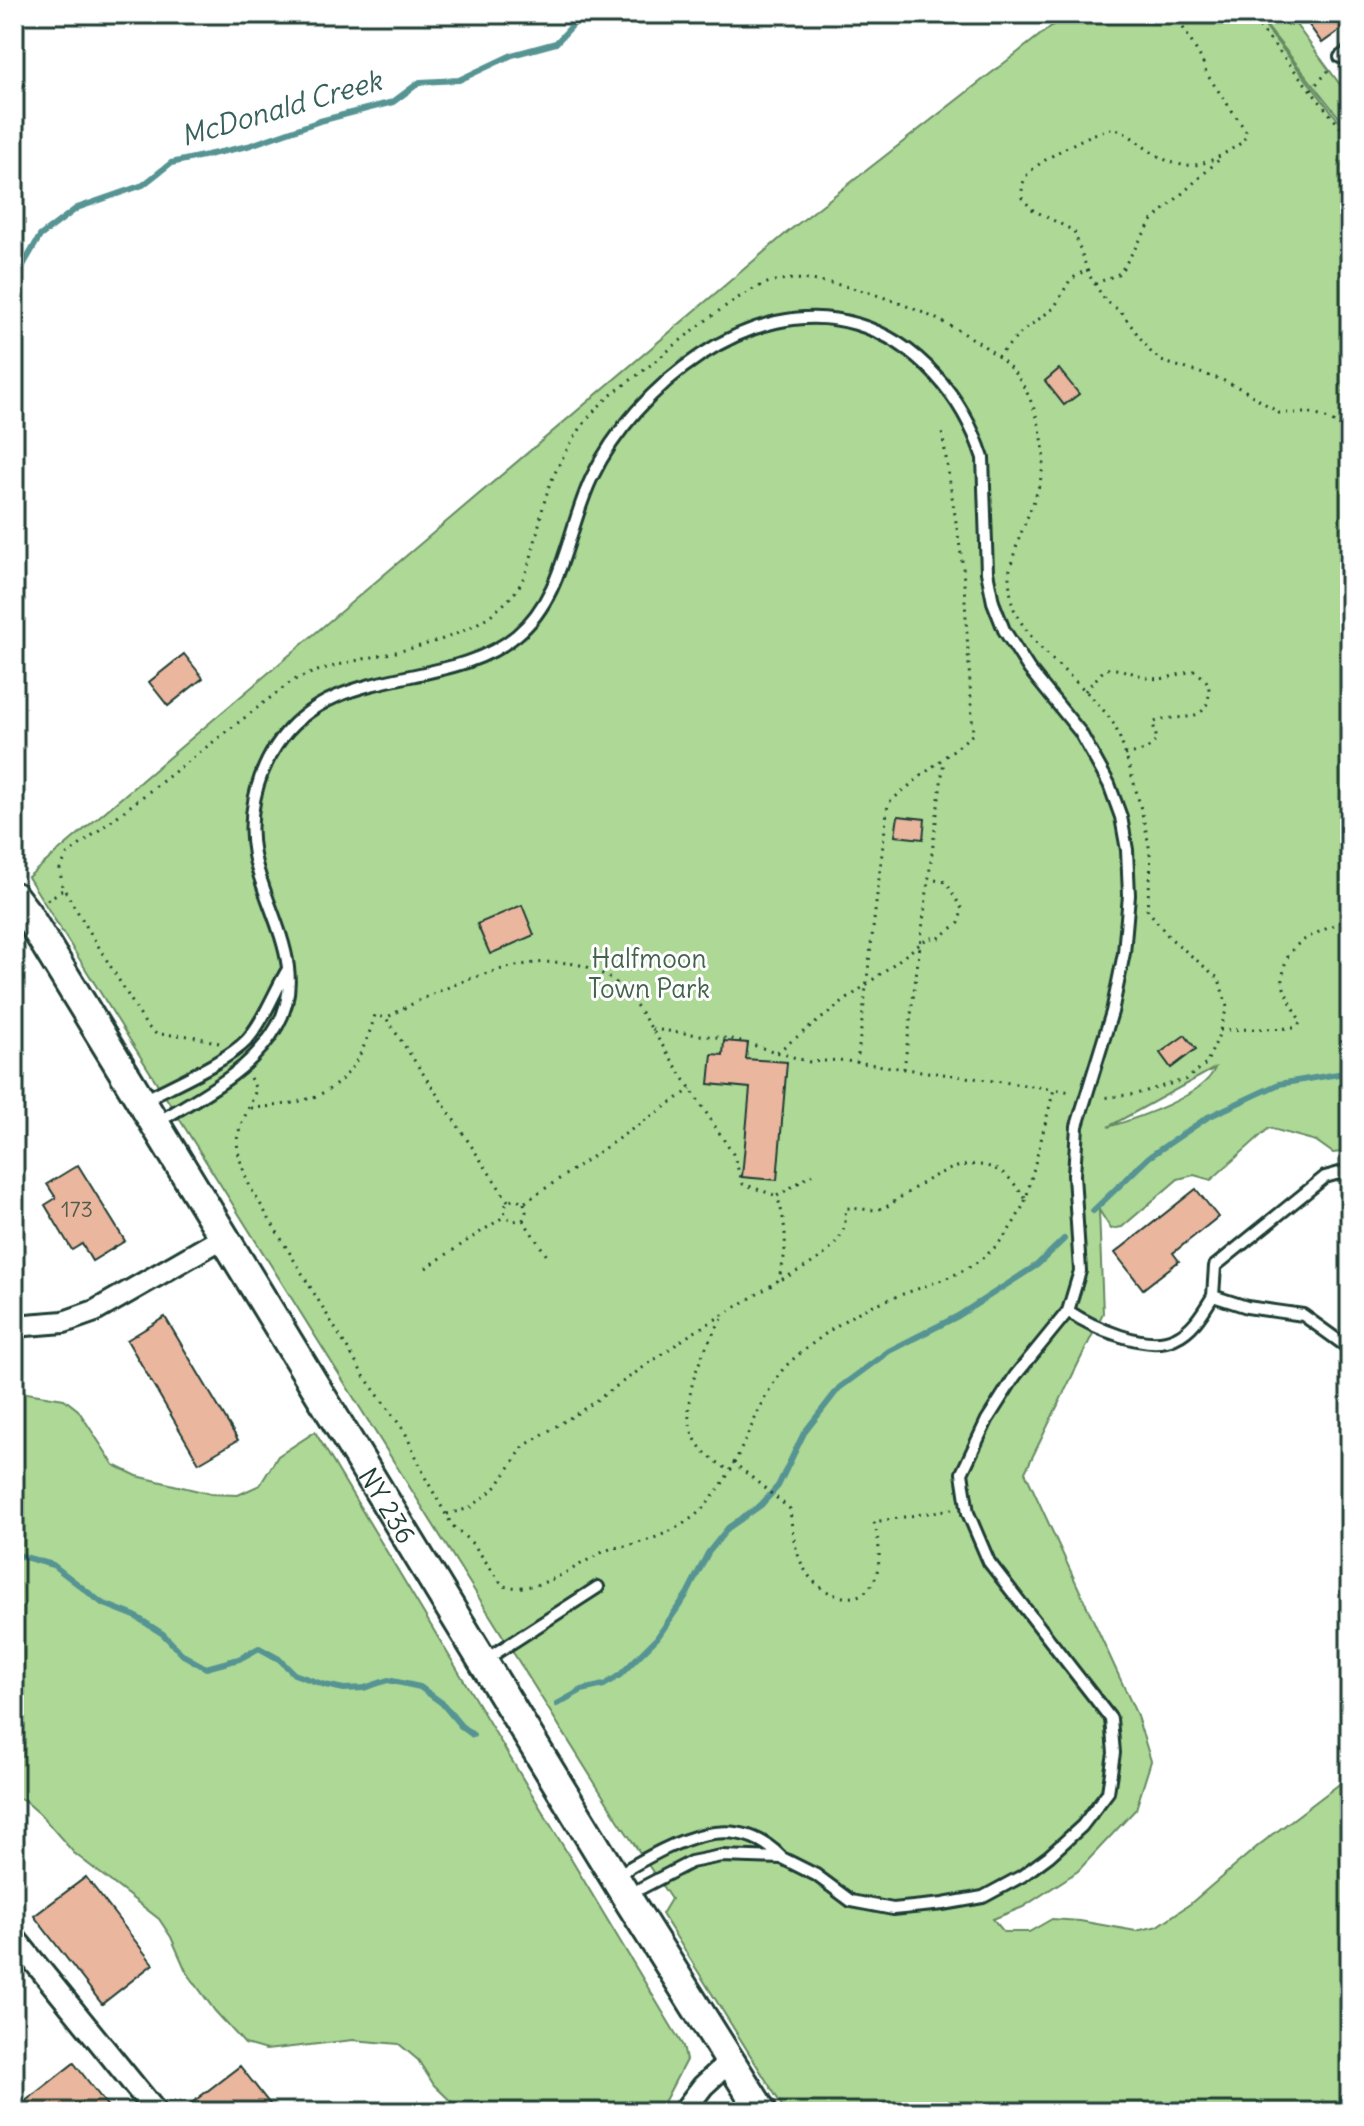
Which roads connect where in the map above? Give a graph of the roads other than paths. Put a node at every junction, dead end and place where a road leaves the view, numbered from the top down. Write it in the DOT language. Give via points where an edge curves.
graph roads {
  1 [pos="1350,50"];
  2 [pos="1340,57"];
  3 [pos="27,901"];
  4 [pos="288,969"];
  5 [pos="148,1113"];
  6 [pos="1350,1170"];
  7 [pos="224,1237"];
  8 [pos="1213,1296"];
  9 [pos="1068,1311"];
  10 [pos="14,1326"];
  11 [pos="1350,1349"];
  12 [pos="598,1587"];
  13 [pos="483,1661"];
  14 [pos="782,1858"];
  15 [pos="620,1886"];
  16 [pos="14,1937"];
  17 [pos="730,2061"];
  18 [pos="156,2112"];
  19 [pos="683,2112"];
  20 [pos="762,2112"];
  1 -- 2 [label="lane"];
  3 -- 5 [label="main road, NY 236 / NY 236" via="27,914"];
  4 -- 5 [label="lane" via="245,1041"];
  4 -- 5 [label="lane" via="290,981 278,1025 259,1051 229,1078"];
  4 -- 9 [label="lane" via="251,830 262,774 277,745 302,717 329,699 484,656 515,637 550,593 593,474 620,430 653,394 709,349 769,323 832,318 879,332 903,345 943,381 978,441 993,602 1029,669 1098,760 1121,817 1129,895 1124,953 1077,1126 1074,1175 1080,1271"];
  5 -- 7 [label="main road, NY 236 / NY 236"];
  6 -- 8 [label="lane" via="1325,1177 1215,1266"];
  7 -- 10 [label="street" via="95,1311 64,1322"];
  7 -- 13 [label="main road, NY 236 / NY 236"];
  8 -- 9 [label="lane" via="1195,1323 1174,1339 1146,1342 1091,1326"];
  8 -- 11 [label="lane" via="1303,1315"];
  9 -- 14 [label="lane" via="1015,1376 962,1473 967,1506 989,1562 1111,1719 1114,1753 1108,1792 1049,1856 983,1897 893,1909 851,1901"];
  12 -- 13 [label="lane"];
  13 -- 15 [label="main road, NY 236 / NY 236"];
  14 -- 15 [label="lane" via="721,1856"];
  14 -- 15 [label="lane" via="758,1838 709,1834 679,1840"];
  15 -- 17 [label="main road, NY 236 / NY 236"];
  16 -- 18 [label="street"];
  17 -- 19 [label="street"];
  17 -- 20 [label="main road, NY 236 / NY 236"];
}
